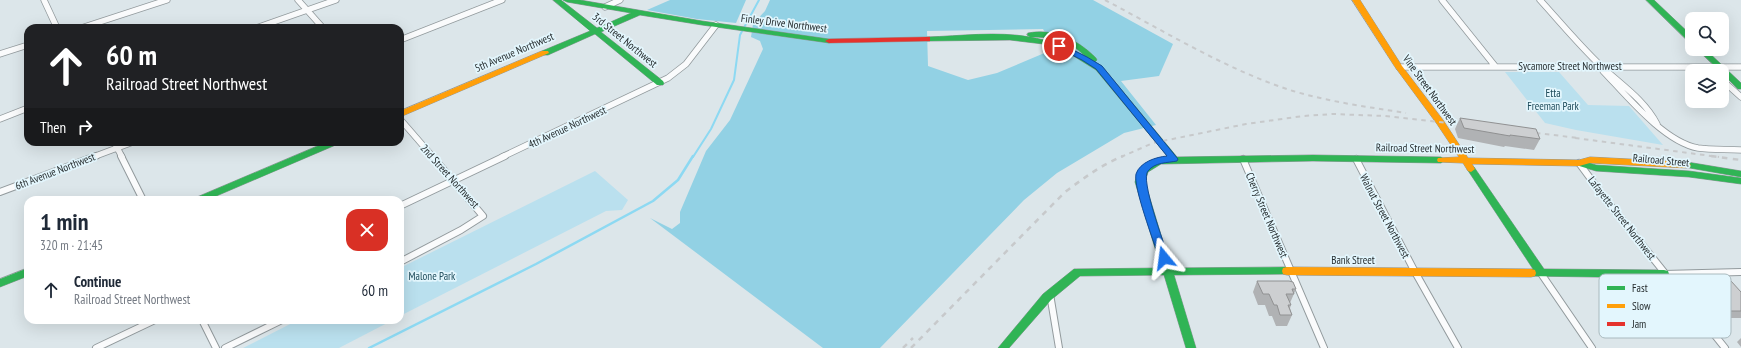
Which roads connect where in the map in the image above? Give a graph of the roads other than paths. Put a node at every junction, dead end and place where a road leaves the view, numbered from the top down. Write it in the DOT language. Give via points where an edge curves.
graph roads {
  1 [pos="44,0"];
  2 [pos="167,0"];
  3 [pos="298,0"];
  4 [pos="336,0"];
  5 [pos="502,0"];
  6 [pos="557,0"];
  7 [pos="567,0"];
  8 [pos="620,0"];
  9 [pos="1356,0"];
  10 [pos="1442,0"];
  11 [pos="1540,0"];
  12 [pos="1650,0"];
  13 [pos="605,7"];
  14 [pos="307,10"];
  15 [pos="638,13"];
  16 [pos="55,24"];
  17 [pos="93,24"];
  18 [pos="267,24"];
  19 [pos="319,24"];
  20 [pos="716,26"];
  21 [pos="596,31"];
  22 [pos="1685,33"];
  23 [pos="404,38"];
  24 [pos="24,46"];
  25 [pos="0,54"];
  26 [pos="1495,66"];
  27 [pos="1601,66"];
  28 [pos="1399,67"];
  29 [pos="1729,67"];
  30 [pos="1734,67"];
  31 [pos="1685,68"];
  32 [pos="1741,68"];
  33 [pos="1741,74"];
  34 [pos="1729,79"];
  35 [pos="660,83"];
  36 [pos="1729,87"];
  37 [pos="1741,87"];
  38 [pos="1741,98"];
  39 [pos="24,109"];
  40 [pos="404,112"];
  41 [pos="0,118"];
  42 [pos="404,124"];
  43 [pos="114,146"];
  44 [pos="116,146"];
  45 [pos="326,146"];
  46 [pos="1741,150"];
  47 [pos="1174,159"];
  48 [pos="1243,159"];
  49 [pos="1356,159"];
  50 [pos="1464,160"];
  51 [pos="1579,163"];
  52 [pos="1741,174"];
  53 [pos="454,180"];
  54 [pos="1741,181"];
  55 [pos="0,192"];
  56 [pos="141,196"];
  57 [pos="207,196"];
  58 [pos="404,204"];
  59 [pos="404,260"];
  60 [pos="1168,271"];
  61 [pos="1292,271"];
  62 [pos="1415,272"];
  63 [pos="1540,272"];
  64 [pos="1741,272"];
  65 [pos="24,274"];
  66 [pos="1664,274"];
  67 [pos="0,284"];
  68 [pos="1050,294"];
  69 [pos="147,324"];
  70 [pos="204,324"];
  71 [pos="274,324"];
  72 [pos="1717,338"];
  73 [pos="96,348"];
  74 [pos="216,348"];
  75 [pos="225,348"];
  76 [pos="1003,348"];
  77 [pos="1060,348"];
  78 [pos="1191,348"];
  79 [pos="1324,348"];
  80 [pos="1458,348"];
  81 [pos="1592,348"];
  82 [pos="1725,348"];
  1 -- 16 [label="street"];
  2 -- 17 [label="street"];
  3 -- 14 [label="street"];
  4 -- 14 [label="street"];
  5 -- 23 [label="street"];
  6 -- 21 [label="main road, 3rd Street Northwest"];
  7 -- 13 [label="main road, Finley Drive Northwest"];
  8 -- 13 [label="street"];
  9 -- 28 [label="main road, Vine Street Northwest"];
  10 -- 26 [label="street"];
  11 -- 27 [label="street"];
  12 -- 22 [label="main road"];
  13 -- 15 [label="main road, Finley Drive Northwest"];
  14 -- 18 [label="street"];
  14 -- 19 [label="street"];
  15 -- 20 [label="main road, Finley Drive Northwest"];
  15 -- 21 [label="main road, 5th Avenue Northwest"];
  20 -- 35 [label="street, 4th Avenue Northwest" via="686,64"];
  20 -- 47 [label="main road, Finley Drive Northwest" via="826,41 1000,37 1034,40 1059,46 1099,68"];
  21 -- 35 [label="main road, 3rd Street Northwest"];
  21 -- 40 [label="main road, 5th Avenue Northwest"];
  24 -- 25 [label="street"];
  26 -- 27 [label="street, Sycamore Street Northwest"];
  26 -- 28 [label="street, Sycamore Street Northwest"];
  27 -- 31 [label="street, Sycamore Street Northwest"];
  27 -- 46 [label="street" via="1603,72 1648,119 1684,144 1698,148"];
  28 -- 50 [label="main road, Vine Street Northwest"];
  29 -- 30 [label="street, Sycamore Street Northwest"];
  30 -- 32 [label="street, Sycamore Street Northwest"];
  30 -- 33 [label="street"];
  34 -- 37 [label="main road"];
  35 -- 53 [label="street, 4th Avenue Northwest"];
  36 -- 38 [label="street"];
  39 -- 41 [label="street"];
  42 -- 53 [label="street, 2nd Street Northwest"];
  43 -- 55 [label="street, 6th Avenue Northwest"];
  44 -- 56 [label="street"];
  45 -- 57 [label="main road"];
  47 -- 48 [label="main road, Railroad Street Northwest"];
  47 -- 60 [label="main road, Railroad Street Northwest" via="1150,164 1140,175"];
  48 -- 49 [label="main road, Railroad Street Northwest"];
  48 -- 61 [label="street, Cherry Street Northwest"];
  49 -- 50 [label="main road, Railroad Street Northwest"];
  49 -- 62 [label="street, Walnut Street Northwest"];
  50 -- 51 [label="main road, Railroad Street Northwest"];
  50 -- 63 [label="main road, Vine Street Northwest"];
  51 -- 52 [label="main road, Railroad Street Northwest" via="1590,160 1630,161 1688,165"];
  51 -- 54 [label="main road, Railroad Street" via="1596,168 1681,173"];
  51 -- 66 [label="street, Lafayette Street Northwest"];
  53 -- 58 [label="street, 4th Avenue Northwest"];
  53 -- 59 [label="street, 2nd Street Northwest" via="483,216"];
  60 -- 61 [label="main road, Bank Street"];
  60 -- 68 [label="main road, Bank Street" via="1078,272"];
  60 -- 78 [label="main road"];
  61 -- 62 [label="main road, Bank Street"];
  61 -- 79 [label="street, Cherry Street Northwest"];
  62 -- 63 [label="main road, Bank Street"];
  62 -- 80 [label="street, Walnut Street Northwest"];
  63 -- 66 [label="main road, Bank Street"];
  63 -- 81 [label="street"];
  64 -- 66 [label="street"];
  65 -- 67 [label="main road"];
  68 -- 76 [label="main road, Bank Street"];
  68 -- 77 [label="street"];
  69 -- 73 [label="street"];
  70 -- 74 [label="street"];
  71 -- 75 [label="street"];
  72 -- 82 [label="street, Lafayette Street Northwest"];
}
